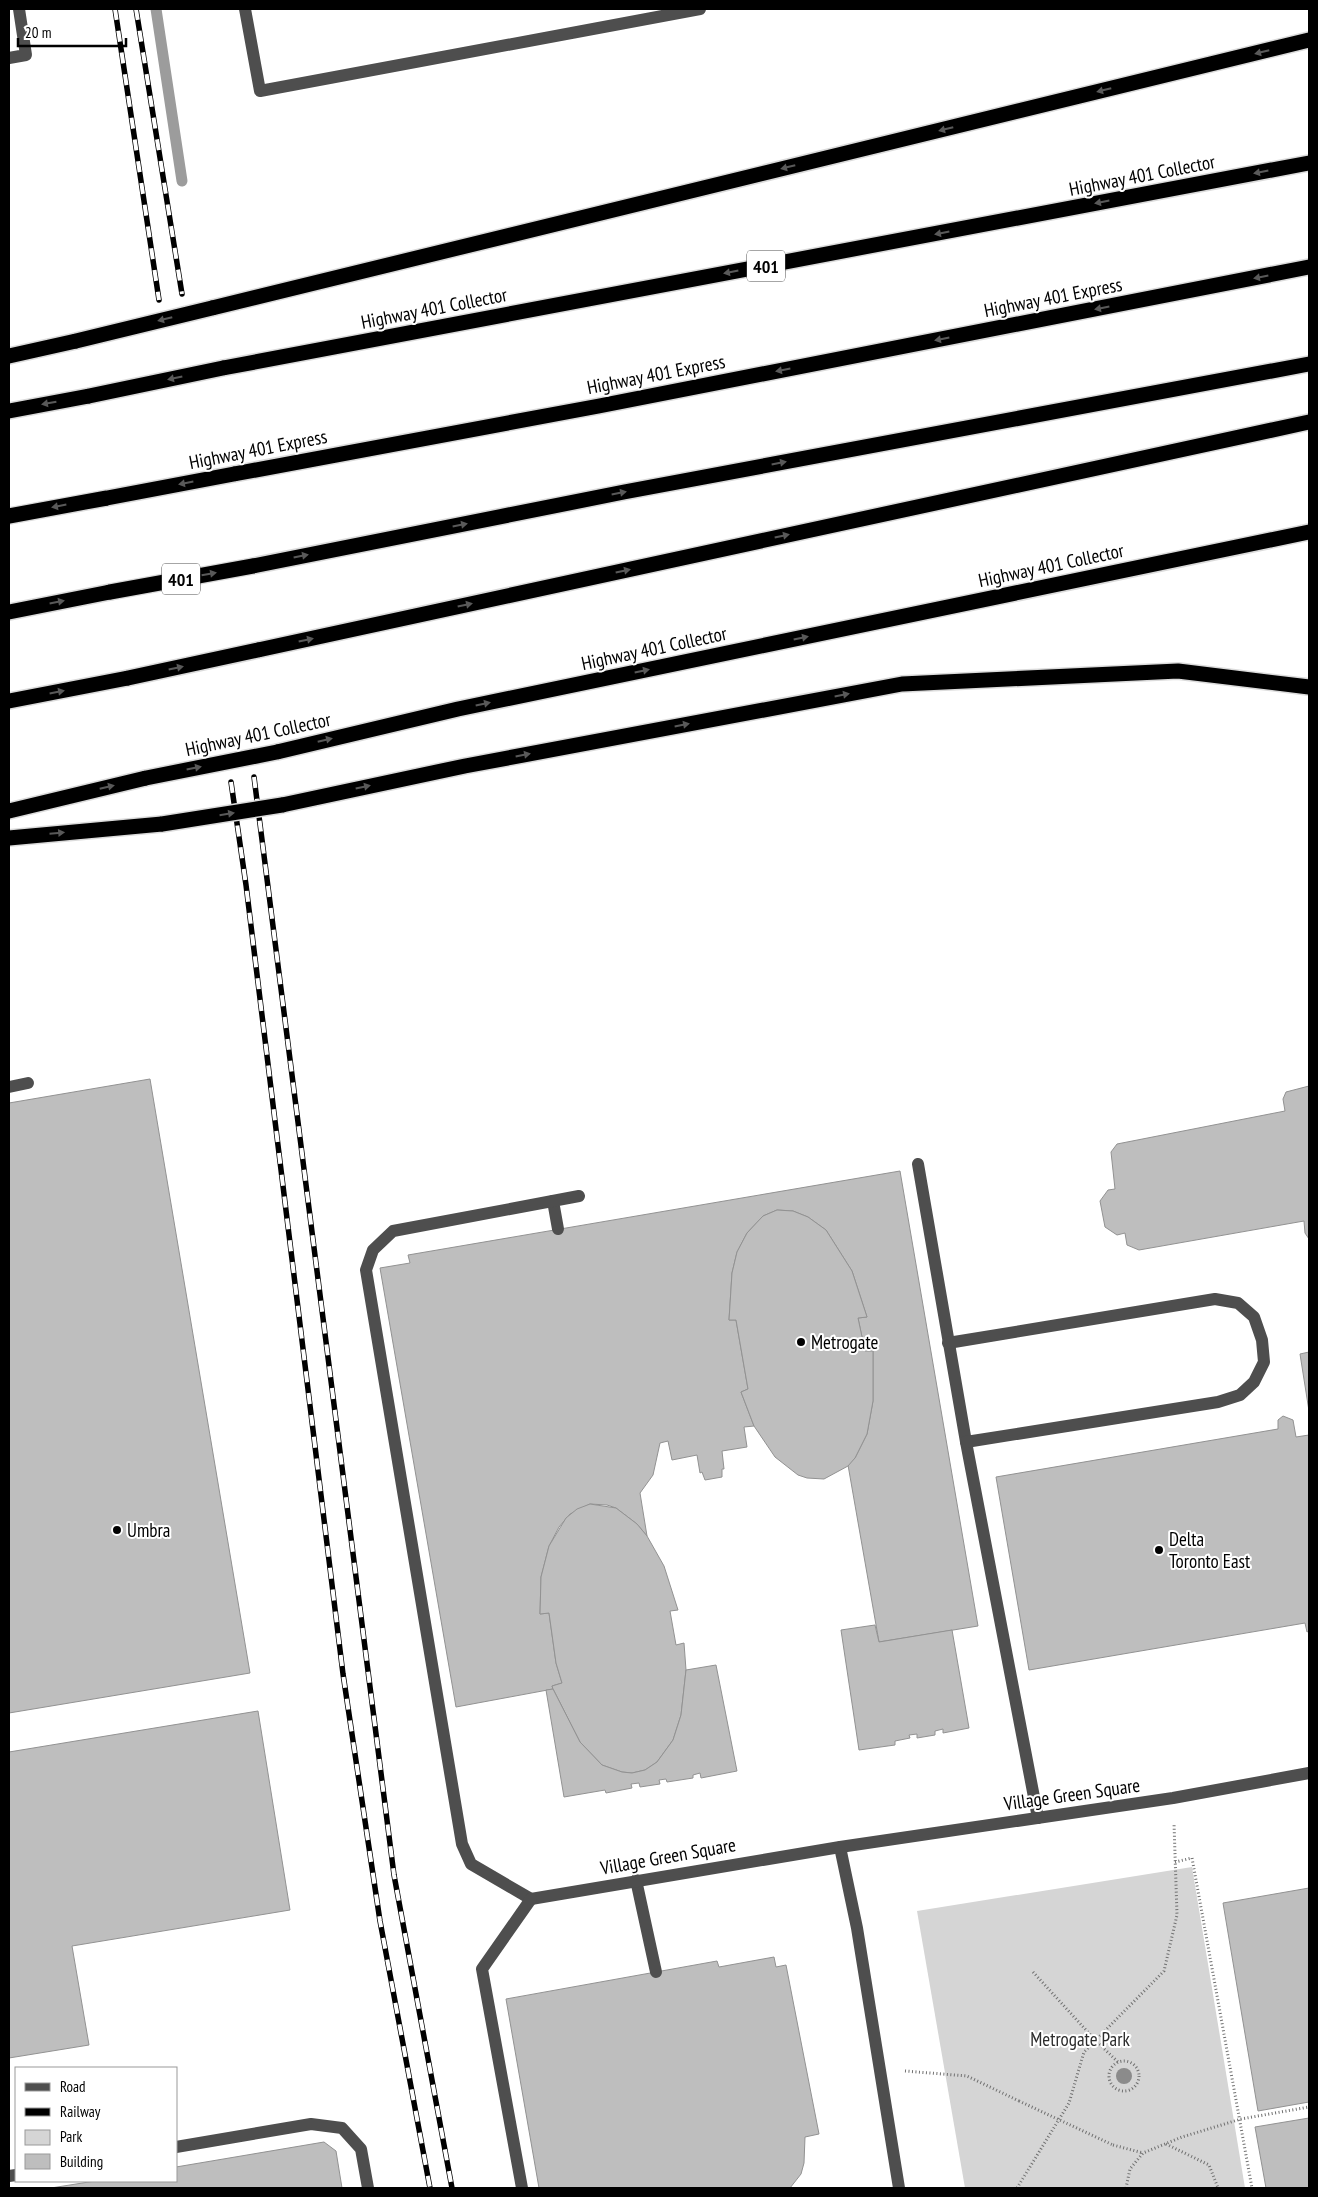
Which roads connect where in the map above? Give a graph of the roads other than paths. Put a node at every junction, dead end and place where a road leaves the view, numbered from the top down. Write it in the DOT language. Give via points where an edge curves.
graph roads {
  1 [pos="19,9"];
  2 [pos="245,9"];
  3 [pos="700,9"];
  4 [pos="1309,40"];
  5 [pos="9,58"];
  6 [pos="1309,163"];
  7 [pos="1309,268"];
  8 [pos="9,356"];
  9 [pos="1309,364"];
  10 [pos="9,411"];
  11 [pos="1309,422"];
  12 [pos="9,516"];
  13 [pos="1309,532"];
  14 [pos="9,612"];
  15 [pos="1309,687"];
  16 [pos="9,701"];
  17 [pos="9,810"];
  18 [pos="9,838"];
  19 [pos="28,1083"];
  20 [pos="9,1087"];
  21 [pos="918,1164"];
  22 [pos="579,1196"];
  23 [pos="553,1201"];
  24 [pos="558,1229"];
  25 [pos="948,1343"];
  26 [pos="966,1442"];
  27 [pos="1309,1773"];
  28 [pos="1038,1818"];
  29 [pos="840,1847"];
  30 [pos="636,1880"];
  31 [pos="531,1899"];
  32 [pos="656,1972"];
  33 [pos="178,2147"];
  34 [pos="368,2188"];
  35 [pos="522,2188"];
  36 [pos="895,2188"];
  1 -- 5 [label="street" via="26,55"];
  2 -- 3 [label="street" via="260,91"];
  4 -- 8 [label="highway, one-way, bridge"];
  6 -- 10 [label="highway, Highway 401 Collector / 401, one-way, bridge"];
  7 -- 12 [label="highway, Highway 401 Express, one-way, bridge" via="589,408"];
  14 -- 9 [label="highway, 401, one-way, bridge" via="644,488"];
  16 -- 11 [label="highway, one-way, bridge"];
  17 -- 13 [label="highway, Highway 401 Collector, one-way, bridge" via="458,709"];
  18 -- 15 [label="highway, one-way, bridge" via="162,824 282,805 465,766 902,684 1178,671"];
  19 -- 20 [label="street"];
  21 -- 25 [label="street"];
  22 -- 23 [label="street"];
  23 -- 24 [label="street"];
  23 -- 31 [label="street" via="393,1231 373,1250 366,1270 462,1844 471,1864"];
  25 -- 26 [label="street"];
  25 -- 26 [label="street" via="1216,1299 1238,1303 1254,1317 1262,1340 1264,1362 1254,1382 1240,1395 1218,1402"];
  26 -- 28 [label="street"];
  27 -- 28 [label="street, Village Green Square" via="1174,1798"];
  28 -- 29 [label="street, Village Green Square"];
  29 -- 30 [label="street, Village Green Square"];
  29 -- 36 [label="street" via="881,2070"];
  30 -- 31 [label="street, Village Green Square"];
  30 -- 32 [label="street"];
  31 -- 35 [label="street" via="482,1969"];
  33 -- 34 [label="street" via="311,2124 342,2128 361,2148"];
}
